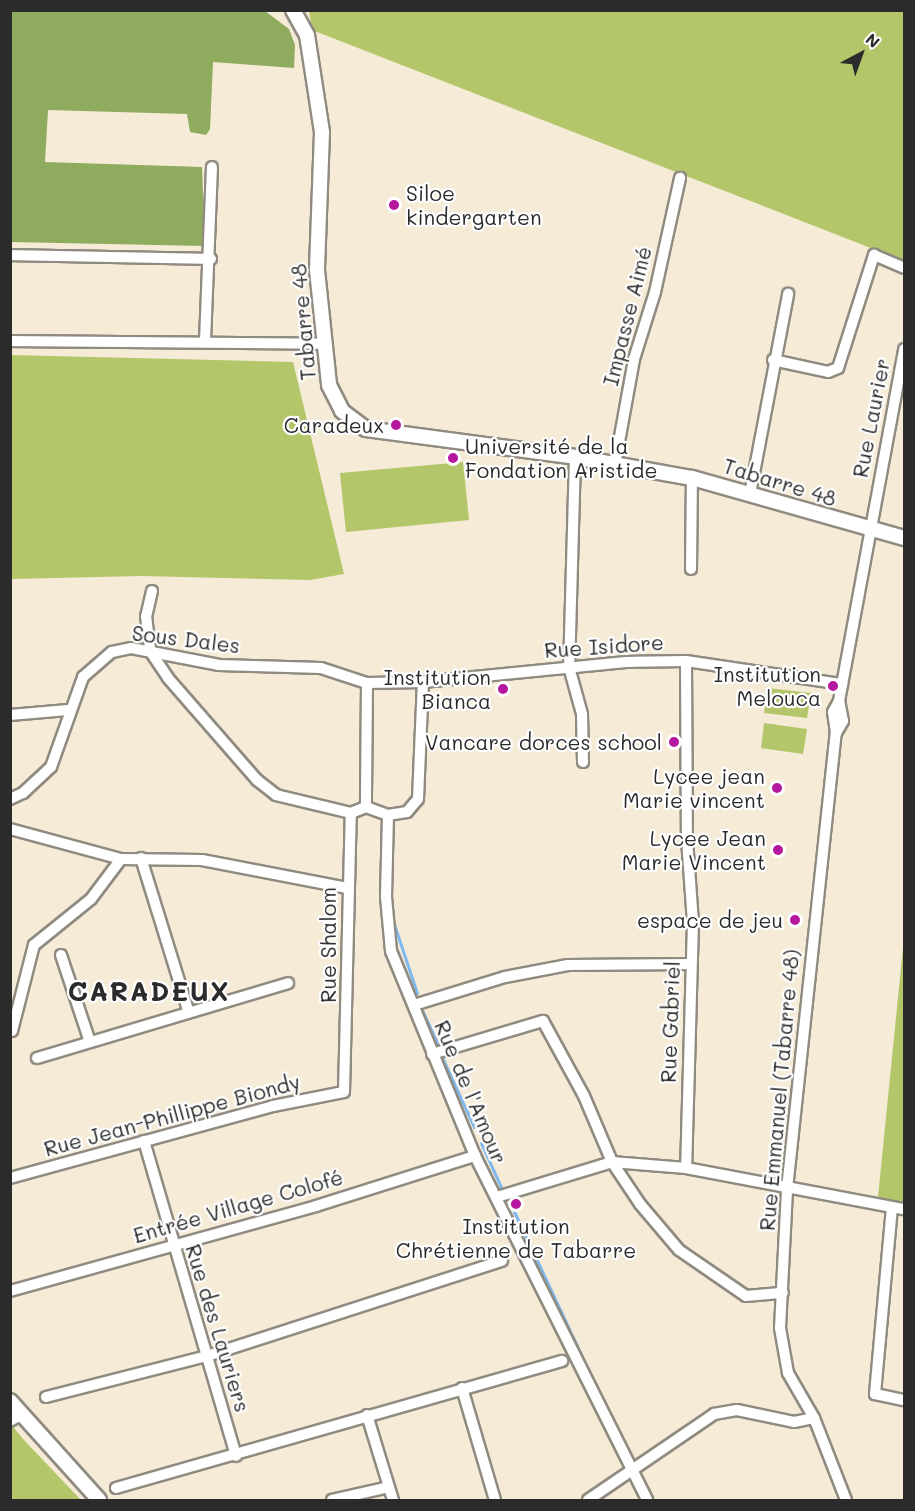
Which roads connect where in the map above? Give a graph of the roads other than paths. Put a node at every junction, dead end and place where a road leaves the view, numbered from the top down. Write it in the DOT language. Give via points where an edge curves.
graph roads {
  1 [pos="293,10"];
  2 [pos="212,167"];
  3 [pos="680,178"];
  4 [pos="10,255"];
  5 [pos="211,259"];
  6 [pos="904,268"];
  7 [pos="788,294"];
  8 [pos="10,341"];
  9 [pos="205,341"];
  10 [pos="324,345"];
  11 [pos="904,349"];
  12 [pos="773,360"];
  13 [pos="575,457"];
  14 [pos="615,464"];
  15 [pos="692,478"];
  16 [pos="750,494"];
  17 [pos="869,531"];
  18 [pos="904,538"];
  19 [pos="691,569"];
  20 [pos="152,591"];
  21 [pos="150,651"];
  22 [pos="686,661"];
  23 [pos="569,667"];
  24 [pos="423,682"];
  25 [pos="367,683"];
  26 [pos="842,684"];
  27 [pos="68,710"];
  28 [pos="10,715"];
  29 [pos="583,762"];
  30 [pos="10,798"];
  31 [pos="366,807"];
  32 [pos="351,813"];
  33 [pos="388,815"];
  34 [pos="10,829"];
  35 [pos="141,858"];
  36 [pos="121,859"];
  37 [pos="347,888"];
  38 [pos="61,955"];
  39 [pos="691,964"];
  40 [pos="288,983"];
  41 [pos="414,1005"];
  42 [pos="188,1010"];
  43 [pos="12,1031"];
  44 [pos="89,1039"];
  45 [pos="432,1054"];
  46 [pos="37,1058"];
  47 [pos="344,1092"];
  48 [pos="144,1141"];
  49 [pos="475,1156"];
  50 [pos="612,1162"];
  51 [pos="686,1168"];
  52 [pos="10,1178"];
  53 [pos="787,1189"];
  54 [pos="497,1197"];
  55 [pos="892,1207"];
  56 [pos="904,1209"];
  57 [pos="173,1245"];
  58 [pos="502,1261"];
  59 [pos="10,1291"];
  60 [pos="783,1293"];
  61 [pos="207,1356"];
  62 [pos="562,1361"];
  63 [pos="462,1388"];
  64 [pos="46,1397"];
  65 [pos="904,1400"];
  66 [pos="10,1401"];
  67 [pos="367,1414"];
  68 [pos="16,1418"];
  69 [pos="814,1418"];
  70 [pos="236,1456"];
  71 [pos="630,1468"];
  72 [pos="389,1486"];
  73 [pos="116,1488"];
  74 [pos="99,1500"];
  75 [pos="332,1500"];
  76 [pos="393,1500"];
  77 [pos="495,1500"];
  78 [pos="588,1500"];
  79 [pos="647,1500"];
  80 [pos="846,1500"];
  1 -- 10 [label="street, Tabarre 48" via="307,35 322,132 317,270"];
  2 -- 5 [label="street"];
  3 -- 14 [label="street, Impasse Aimé" via="655,292 634,359"];
  4 -- 5 [label="street"];
  5 -- 9 [label="street"];
  6 -- 12 [label="street" via="874,255 838,368 828,372"];
  7 -- 12 [label="street"];
  8 -- 9 [label="street"];
  9 -- 10 [label="street"];
  10 -- 13 [label="street, Tabarre 48" via="329,385 342,411 366,429"];
  11 -- 17 [label="street, Rue Laurier"];
  12 -- 16 [label="street"];
  13 -- 14 [label="street, Tabarre 48"];
  13 -- 23 [label="street"];
  14 -- 15 [label="street, Tabarre 48"];
  15 -- 16 [label="street, Tabarre 48"];
  15 -- 19 [label="street"];
  16 -- 17 [label="street, Tabarre 48"];
  17 -- 18 [label="street, Tabarre 48"];
  17 -- 26 [label="street, Rue Emmanuel (Tabarre 48)"];
  20 -- 21 [label="street" via="146,616"];
  21 -- 25 [label="street, Sous Dales" via="219,664 321,668"];
  21 -- 27 [label="street, Sous Dales" via="131,648 112,652 83,677"];
  21 -- 32 [label="street" via="168,678 257,780 276,795"];
  22 -- 23 [label="street, Rue Isidore"];
  22 -- 26 [label="street, Rue Isidore"];
  22 -- 39 [label="street, Rue Gabriel"];
  23 -- 24 [label="street, Rue Isidore"];
  23 -- 29 [label="street" via="582,714"];
  24 -- 25 [label="street, Rue Isidore"];
  24 -- 33 [label="street" via="418,799 406,812"];
  25 -- 31 [label="street"];
  26 -- 53 [label="street, Rue Emmanuel (Tabarre 48)" via="833,712 836,733"];
  27 -- 28 [label="street"];
  27 -- 30 [label="street, Sous Dales" via="51,767 23,793"];
  31 -- 32 [label="street"];
  31 -- 33 [label="street"];
  32 -- 37 [label="street, Rue Shalom"];
  33 -- 41 [label="street, Rue de l'Amour" via="386,897 391,951"];
  34 -- 36 [label="street"];
  35 -- 36 [label="street"];
  35 -- 37 [label="street" via="202,860"];
  35 -- 42 [label="street"];
  36 -- 43 [label="street" via="91,899 34,945"];
  37 -- 47 [label="street, Rue Shalom" via="348,1054"];
  38 -- 44 [label="street"];
  39 -- 41 [label="street" via="568,964 505,977"];
  39 -- 51 [label="street, Rue Gabriel"];
  40 -- 42 [label="street"];
  41 -- 45 [label="street, Rue de l'Amour"];
  42 -- 44 [label="street"];
  44 -- 46 [label="street"];
  45 -- 49 [label="street, Rue de l'Amour"];
  45 -- 50 [label="street" via="543,1021 584,1096"];
  47 -- 48 [label="street, Rue Jean-Phillippe Biondy" via="273,1106"];
  48 -- 52 [label="street, Rue Jean-Phillippe Biondy"];
  48 -- 57 [label="street, Rue des Lauriers"];
  49 -- 54 [label="street, Rue de l'Amour"];
  49 -- 57 [label="street, Entrée Village Colofé" via="316,1206"];
  50 -- 51 [label="street"];
  50 -- 54 [label="street"];
  50 -- 60 [label="street" via="640,1204 679,1250 746,1296"];
  51 -- 53 [label="street"];
  53 -- 55 [label="street"];
  53 -- 60 [label="street, Rue Emmanuel (Tabarre 48)"];
  54 -- 71 [label="street, Rue de l'Amour"];
  55 -- 56 [label="street"];
  55 -- 65 [label="street" via="875,1394"];
  57 -- 59 [label="street, Entrée Village Colofé"];
  57 -- 61 [label="street, Rue des Lauriers"];
  58 -- 61 [label="street"];
  60 -- 69 [label="street, Rue Emmanuel (Tabarre 48)" via="780,1328 788,1372"];
  61 -- 64 [label="street"];
  61 -- 70 [label="street, Rue des Lauriers"];
  62 -- 63 [label="street"];
  63 -- 67 [label="street"];
  63 -- 77 [label="street"];
  66 -- 68 [label="street"];
  67 -- 70 [label="street"];
  67 -- 72 [label="street"];
  68 -- 74 [label="street"];
  69 -- 71 [label="street" via="794,1422 728,1410 703,1420"];
  69 -- 80 [label="street, Rue Emmanuel (Tabarre 48)"];
  70 -- 73 [label="street"];
  71 -- 78 [label="street"];
  71 -- 79 [label="street, Rue de l'Amour"];
  72 -- 75 [label="street"];
  72 -- 76 [label="street"];
}
